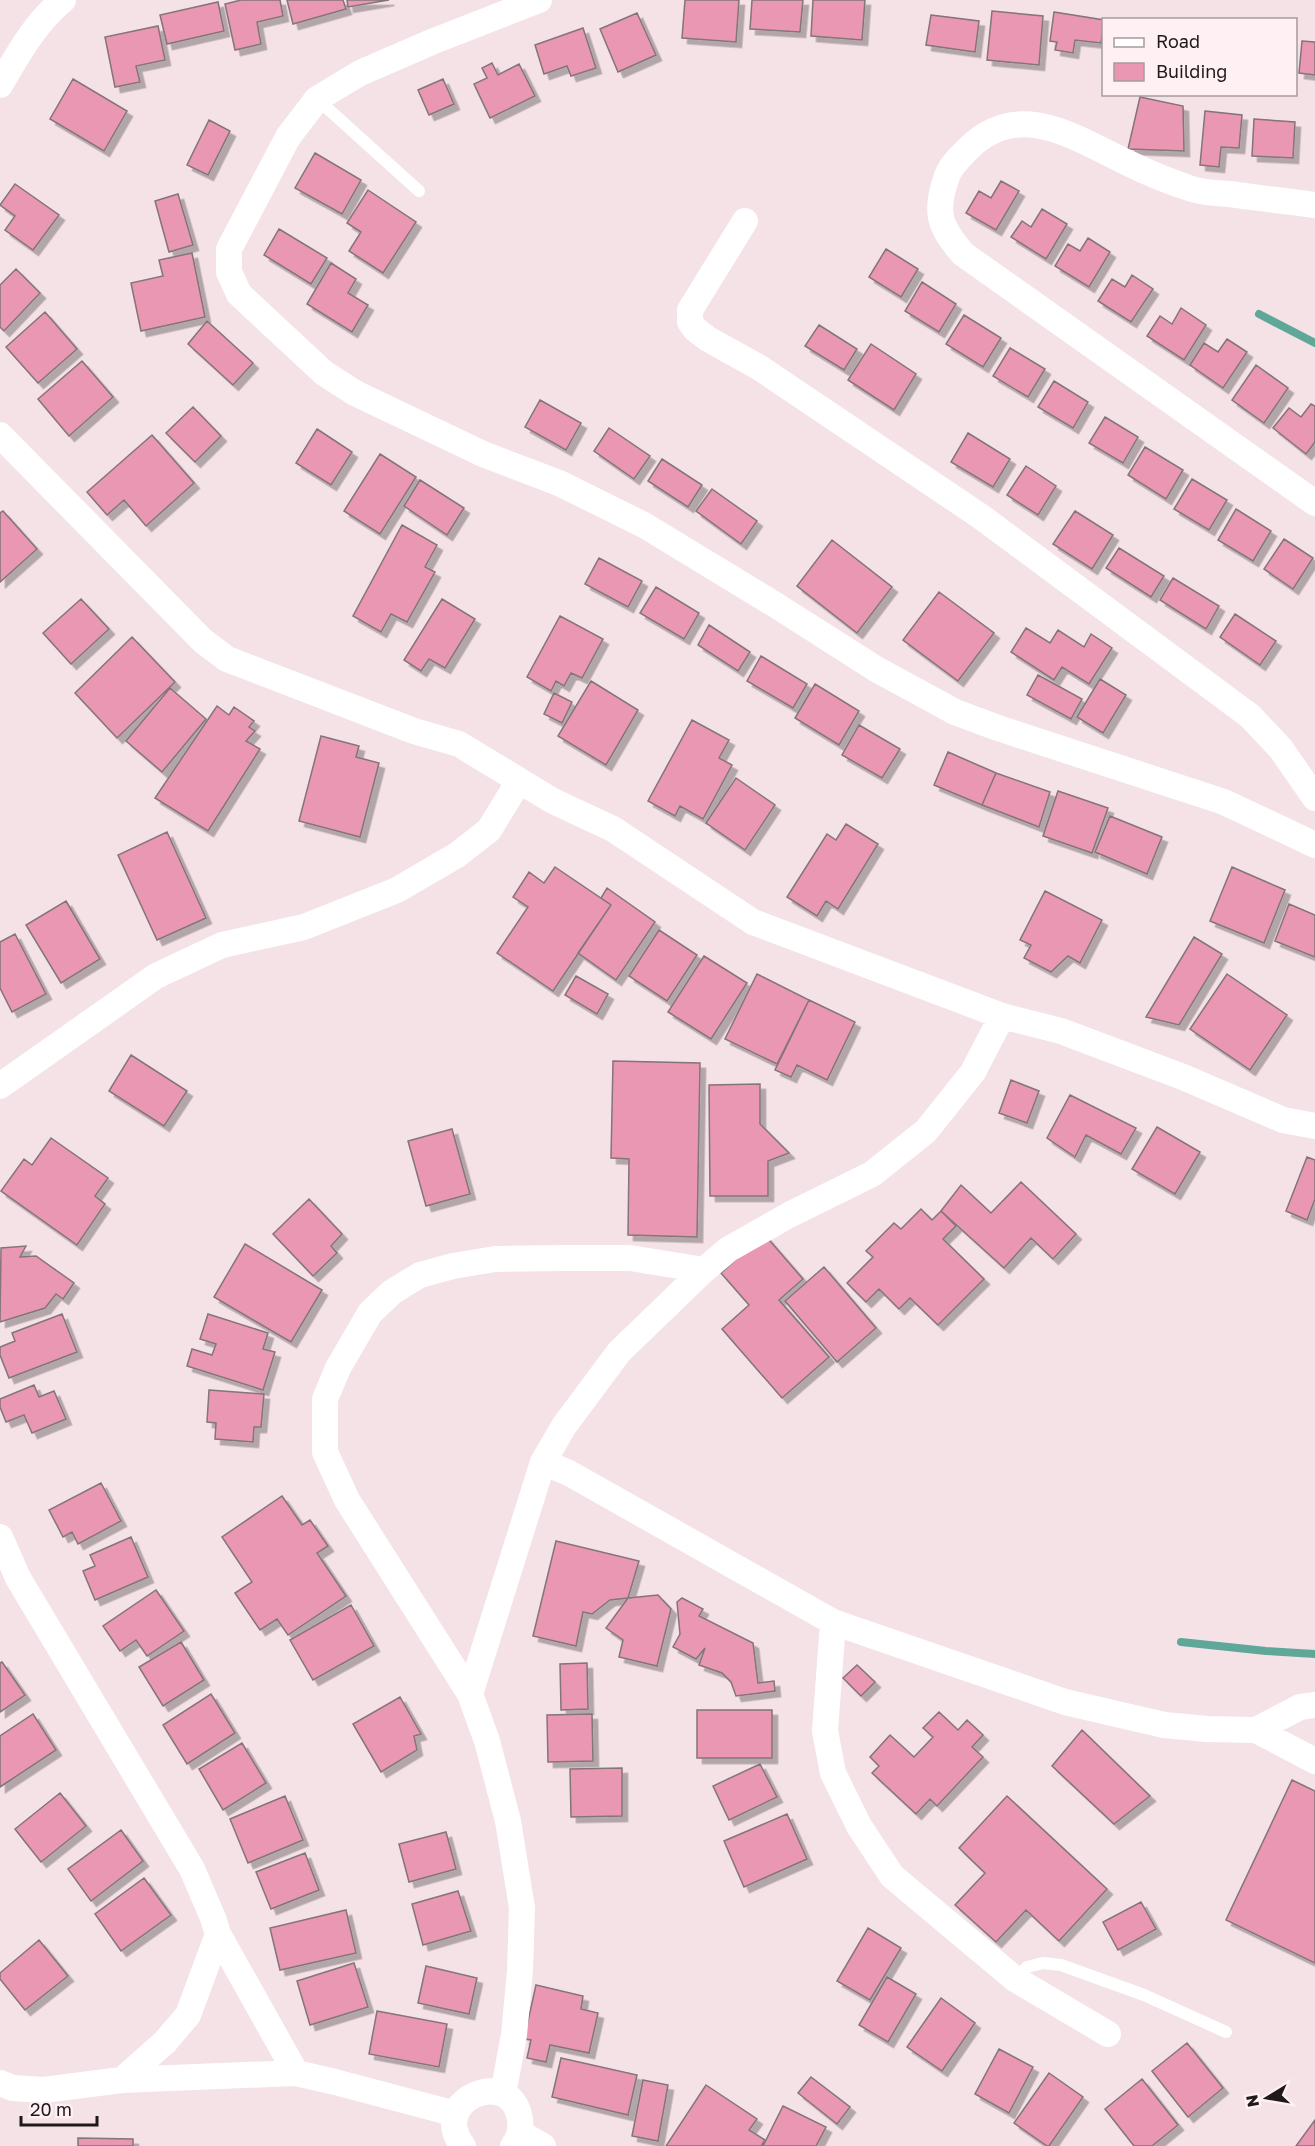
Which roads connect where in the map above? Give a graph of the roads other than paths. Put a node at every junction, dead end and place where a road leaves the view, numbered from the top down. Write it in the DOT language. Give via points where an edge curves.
graph roads {
  1 [pos="63,0"];
  2 [pos="540,0"];
  3 [pos="0,85"];
  4 [pos="317,99"];
  5 [pos="419,191"];
  6 [pos="1315,205"];
  7 [pos="745,221"];
  8 [pos="0,435"];
  9 [pos="1315,503"];
  10 [pos="519,781"];
  11 [pos="1315,798"];
  12 [pos="1315,845"];
  13 [pos="1002,1016"];
  14 [pos="0,1086"];
  15 [pos="1315,1126"];
  16 [pos="704,1270"];
  17 [pos="543,1462"];
  18 [pos="0,1537"];
  19 [pos="833,1622"];
  20 [pos="470,1694"];
  21 [pos="1315,1705"];
  22 [pos="1256,1730"];
  23 [pos="1315,1761"];
  24 [pos="218,1934"];
  25 [pos="1015,1979"];
  26 [pos="1226,2032"];
  27 [pos="1108,2034"];
  28 [pos="296,2073"];
  29 [pos="122,2080"];
  30 [pos="0,2083"];
  31 [pos="503,2094"];
  32 [pos="456,2114"];
  33 [pos="516,2140"];
  34 [pos="463,2146"];
  35 [pos="543,2146"];
  1 -- 3 [label="street" via="24,44"];
  2 -- 4 [label="street" via="360,73"];
  4 -- 5 [label="lane"];
  4 -- 12 [label="street" via="288,136 229,249 229,272 239,294 324,373 355,393 483,454 559,483 644,525 876,669 955,712 1224,802"];
  6 -- 9 [label="street" via="1191,189 1086,142 1032,124 1004,126 984,134 967,150 950,168 940,194 939,214 948,236 963,254"];
  7 -- 11 [label="street" via="690,310 690,322 695,329 760,368 980,516 1250,716 1281,749"];
  8 -- 10 [label="street" via="195,633 227,659 414,731 459,744"];
  10 -- 13 [label="street" via="613,829 753,922"];
  10 -- 14 [label="street" via="489,830 457,855 397,890 335,915 303,927 222,945 156,976"];
  13 -- 15 [label="street" via="1072,1035 1283,1120"];
  13 -- 16 [label="street" via="973,1072 926,1131 872,1174 729,1249"];
  16 -- 17 [label="street" via="620,1352 564,1426"];
  16 -- 20 [label="street" via="630,1258 495,1259 453,1266 420,1275 392,1292 370,1313 338,1368 325,1399 325,1452 347,1500"];
  17 -- 19 [label="street"];
  17 -- 20 [label="street"];
  18 -- 24 [label="street" via="18,1578 192,1869"];
  19 -- 22 [label="street" via="1065,1702 1164,1725"];
  19 -- 25 [label="street" via="825,1731 833,1773 859,1826 892,1876"];
  20 -- 31 [label="street" via="508,1821 522,1908 514,2035"];
  21 -- 22 [label="street" via="1300,1707"];
  22 -- 23 [label="street"];
  24 -- 28 [label="street"];
  24 -- 29 [label="street" via="188,2015 165,2042"];
  25 -- 26 [label="lane" via="1027,1967 1043,1963 1061,1965 1144,1995"];
  25 -- 27 [label="street"];
  28 -- 29 [label="street"];
  28 -- 32 [label="street"];
  29 -- 30 [label="street" via="43,2090"];
  31 -- 32 [label="street" via="480,2091 461,2104"];
  31 -- 33 [label="street" via="518,2111 521,2122"];
  32 -- 34 [label="street" via="456,2134"];
  33 -- 35 [label="street"];
}
